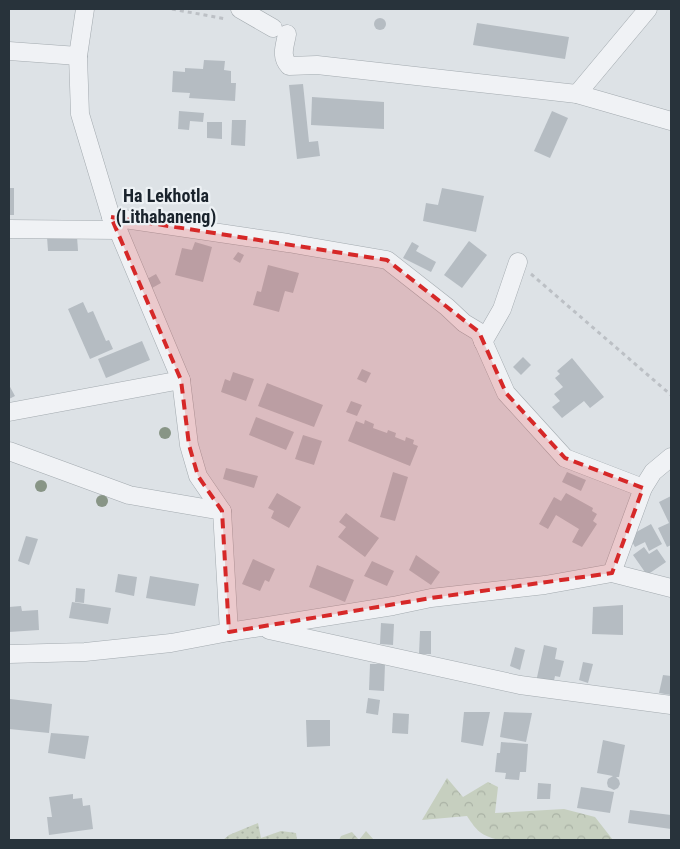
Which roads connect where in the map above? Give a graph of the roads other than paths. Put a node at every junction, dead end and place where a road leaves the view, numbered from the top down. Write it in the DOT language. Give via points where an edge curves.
graph roads {
  1 [pos="85,9"];
  2 [pos="240,9"];
  3 [pos="648,9"];
  4 [pos="9,51"];
  5 [pos="78,56"];
  6 [pos="577,94"];
  7 [pos="671,121"];
  8 [pos="114,224"];
  9 [pos="9,229"];
  10 [pos="518,262"];
  11 [pos="483,342"];
  12 [pos="181,380"];
  13 [pos="9,412"];
  14 [pos="9,451"];
  15 [pos="671,457"];
  16 [pos="643,488"];
  17 [pos="222,511"];
  18 [pos="612,573"];
  19 [pos="671,588"];
  20 [pos="257,628"];
  21 [pos="229,632"];
  22 [pos="9,654"];
  23 [pos="671,705"];
  1 -- 5 [label="street"];
  2 -- 6 [label="street" via="280,31 283,54 289,66 317,66"];
  3 -- 6 [label="street"];
  4 -- 5 [label="street"];
  5 -- 8 [label="street" via="80,114"];
  6 -- 7 [label="street"];
  8 -- 9 [label="street"];
  8 -- 11 [label="street" via="279,241 387,260 479,332"];
  8 -- 12 [label="street"];
  10 -- 11 [label="street" via="502,308"];
  11 -- 16 [label="street" via="506,393 565,458"];
  12 -- 13 [label="street"];
  12 -- 17 [label="street" via="189,444 198,476"];
  14 -- 17 [label="street" via="129,495"];
  15 -- 16 [label="street" via="653,472"];
  16 -- 18 [label="street"];
  17 -- 21 [label="street"];
  18 -- 19 [label="street"];
  18 -- 20 [label="street" via="545,585 431,598"];
  20 -- 21 [label="street"];
  20 -- 23 [label="street" via="520,685"];
  21 -- 22 [label="street" via="171,643 85,652"];
}
